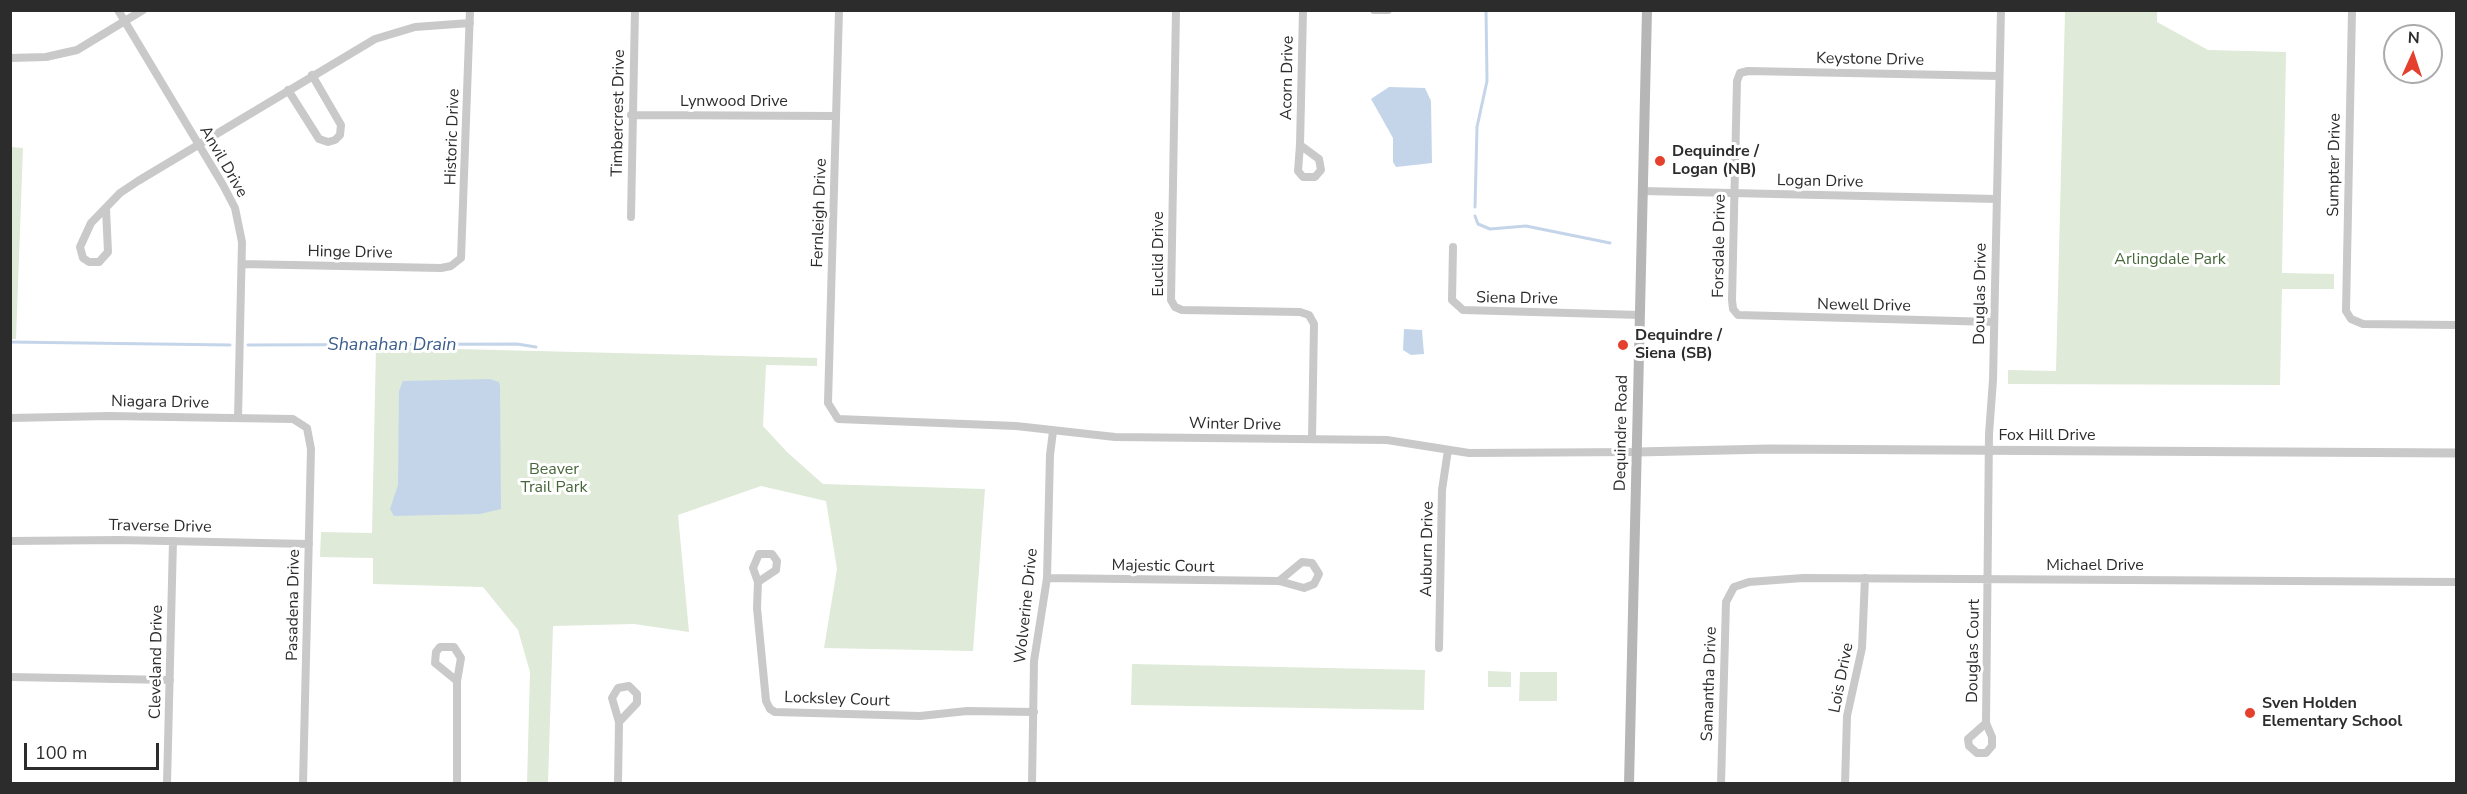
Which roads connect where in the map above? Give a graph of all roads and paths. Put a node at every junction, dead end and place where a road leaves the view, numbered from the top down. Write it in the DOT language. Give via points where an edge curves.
graph roads {
  1 [pos="118,10"];
  2 [pos="143,10"];
  3 [pos="470,10"];
  4 [pos="634,10"];
  5 [pos="839,10"];
  6 [pos="1176,10"];
  7 [pos="1303,10"];
  8 [pos="1374,10"];
  9 [pos="1388,10"];
  10 [pos="1647,10"];
  11 [pos="2001,10"];
  12 [pos="2352,10"];
  13 [pos="124,22"];
  14 [pos="470,23"];
  15 [pos="10,58"];
  16 [pos="1740,73"];
  17 [pos="312,75"];
  18 [pos="1999,76"];
  19 [pos="288,90"];
  20 [pos="631,115"];
  21 [pos="836,116"];
  22 [pos="198,145"];
  23 [pos="1300,145"];
  24 [pos="1642,191"];
  25 [pos="1734,193"];
  26 [pos="1997,199"];
  27 [pos="106,209"];
  28 [pos="631,217"];
  29 [pos="1453,247"];
  30 [pos="456,263"];
  31 [pos="242,264"];
  32 [pos="1735,312"];
  33 [pos="1640,315"];
  34 [pos="1994,322"];
  35 [pos="2457,325"];
  36 [pos="833,415"];
  37 [pos="10,418"];
  38 [pos="238,418"];
  39 [pos="307,428"];
  40 [pos="1053,430"];
  41 [pos="1312,439"];
  42 [pos="1448,450"];
  43 [pos="1989,451"];
  44 [pos="1637,452"];
  45 [pos="2457,453"];
  46 [pos="10,541"];
  47 [pos="173,541"];
  48 [pos="309,544"];
  49 [pos="1047,578"];
  50 [pos="1865,578"];
  51 [pos="1988,579"];
  52 [pos="1279,581"];
  53 [pos="758,582"];
  54 [pos="2457,582"];
  55 [pos="1734,587"];
  56 [pos="1439,648"];
  57 [pos="10,677"];
  58 [pos="170,680"];
  59 [pos="457,681"];
  60 [pos="1034,712"];
  61 [pos="619,722"];
  62 [pos="1986,723"];
  63 [pos="167,783"];
  64 [pos="303,783"];
  65 [pos="457,783"];
  66 [pos="618,783"];
  67 [pos="1032,783"];
  68 [pos="1629,783"];
  69 [pos="1721,783"];
  70 [pos="1845,783"];
  1 -- 13 [label="street, Anvil Drive"];
  2 -- 13 [label="street"];
  3 -- 14 [label="street, Historic Drive"];
  4 -- 20 [label="street, Timbercrest Drive"];
  5 -- 21 [label="street, Fernleigh Drive"];
  6 -- 41 [label="street, Euclid Drive" via="1171,300 1182,310 1309,315 1314,324"];
  7 -- 23 [label="street, Acorn Drive"];
  8 -- 9 [label="street"];
  10 -- 24 [label="main road, Dequindre Road"];
  11 -- 18 [label="street, Douglas Drive"];
  12 -- 35 [label="street, Sumpter Drive" via="2345,304 2351,319 2363,324"];
  13 -- 15 [label="street" via="67,53"];
  13 -- 22 [label="street, Anvil Drive"];
  14 -- 17 [label="street" via="399,30"];
  14 -- 30 [label="street, Historic Drive" via="464,245"];
  16 -- 18 [label="street, Keystone Drive"];
  16 -- 25 [label="street, Forsdale Drive"];
  17 -- 19 [label="street"];
  17 -- 19 [label="street" via="341,125 335,140 319,139"];
  18 -- 26 [label="street, Douglas Drive"];
  19 -- 22 [label="street"];
  20 -- 21 [label="street, Lynwood Drive"];
  20 -- 28 [label="street, Timbercrest Drive"];
  21 -- 36 [label="street, Fernleigh Drive" via="828,403"];
  22 -- 27 [label="street" via="120,193"];
  22 -- 31 [label="street, Anvil Drive" via="235,208"];
  24 -- 25 [label="street, Logan Drive"];
  24 -- 33 [label="main road, Dequindre Road"];
  25 -- 26 [label="street, Logan Drive"];
  25 -- 32 [label="street, Forsdale Drive"];
  26 -- 34 [label="street, Douglas Drive"];
  27 -- 27 [label="street" via="96,216 82,242 81,254 89,262 99,262 108,252"];
  29 -- 33 [label="street, Siena Drive" via="1452,300 1463,310"];
  30 -- 31 [label="street, Hinge Drive" via="441,268"];
  31 -- 38 [label="street, Anvil Drive"];
  32 -- 34 [label="street, Newell Drive" via="1748,317"];
  33 -- 44 [label="main road, Dequindre Road"];
  34 -- 43 [label="street, Douglas Drive"];
  36 -- 40 [label="street, Winter Drive" via="850,421"];
  37 -- 38 [label="street, Niagara Drive"];
  38 -- 39 [label="street, Niagara Drive" via="292,419"];
  39 -- 48 [label="street, Pasadena Drive" via="311,439"];
  40 -- 41 [label="street, Winter Drive" via="1115,437"];
  40 -- 49 [label="street, Wolverine Drive"];
  41 -- 42 [label="street, Winter Drive" via="1399,441"];
  42 -- 44 [label="street, Winter Drive" via="1516,454"];
  42 -- 56 [label="street, Auburn Drive" via="1442,490"];
  43 -- 44 [label="street, Fox Hill Drive"];
  43 -- 45 [label="street, Fox Hill Drive"];
  43 -- 51 [label="street, Douglas Drive"];
  44 -- 68 [label="main road, Dequindre Road"];
  46 -- 47 [label="street, Traverse Drive"];
  47 -- 48 [label="street, Traverse Drive"];
  47 -- 58 [label="street, Cleveland Drive"];
  48 -- 64 [label="street, Pasadena Drive"];
  49 -- 52 [label="street, Majestic Court"];
  49 -- 60 [label="street, Wolverine Drive" via="1036,643"];
  50 -- 51 [label="street, Michael Drive"];
  50 -- 55 [label="street, Michael Drive" via="1779,579"];
  50 -- 70 [label="street, Lois Drive" via="1862,648 1847,716"];
  51 -- 54 [label="street, Michael Drive"];
  51 -- 62 [label="street, Douglas Court"];
  52 -- 52 [label="street, Majestic Court" via="1304,588 1314,584 1319,574 1312,563 1302,562"];
  53 -- 60 [label="street, Locksley Court" via="766,701 775,712 920,716 967,711"];
  55 -- 69 [label="street, Samantha Drive" via="1726,602"];
  57 -- 58 [label="street"];
  58 -- 63 [label="street, Cleveland Drive"];
  59 -- 59 [label="street" via="459,654 450,646 440,647 434,658 437,668"];
  59 -- 65 [label="street"];
  60 -- 67 [label="street, Wolverine Drive"];
  61 -- 61 [label="street" via="637,703 637,694 629,686 618,688 612,698"];
  61 -- 66 [label="street"];
}
